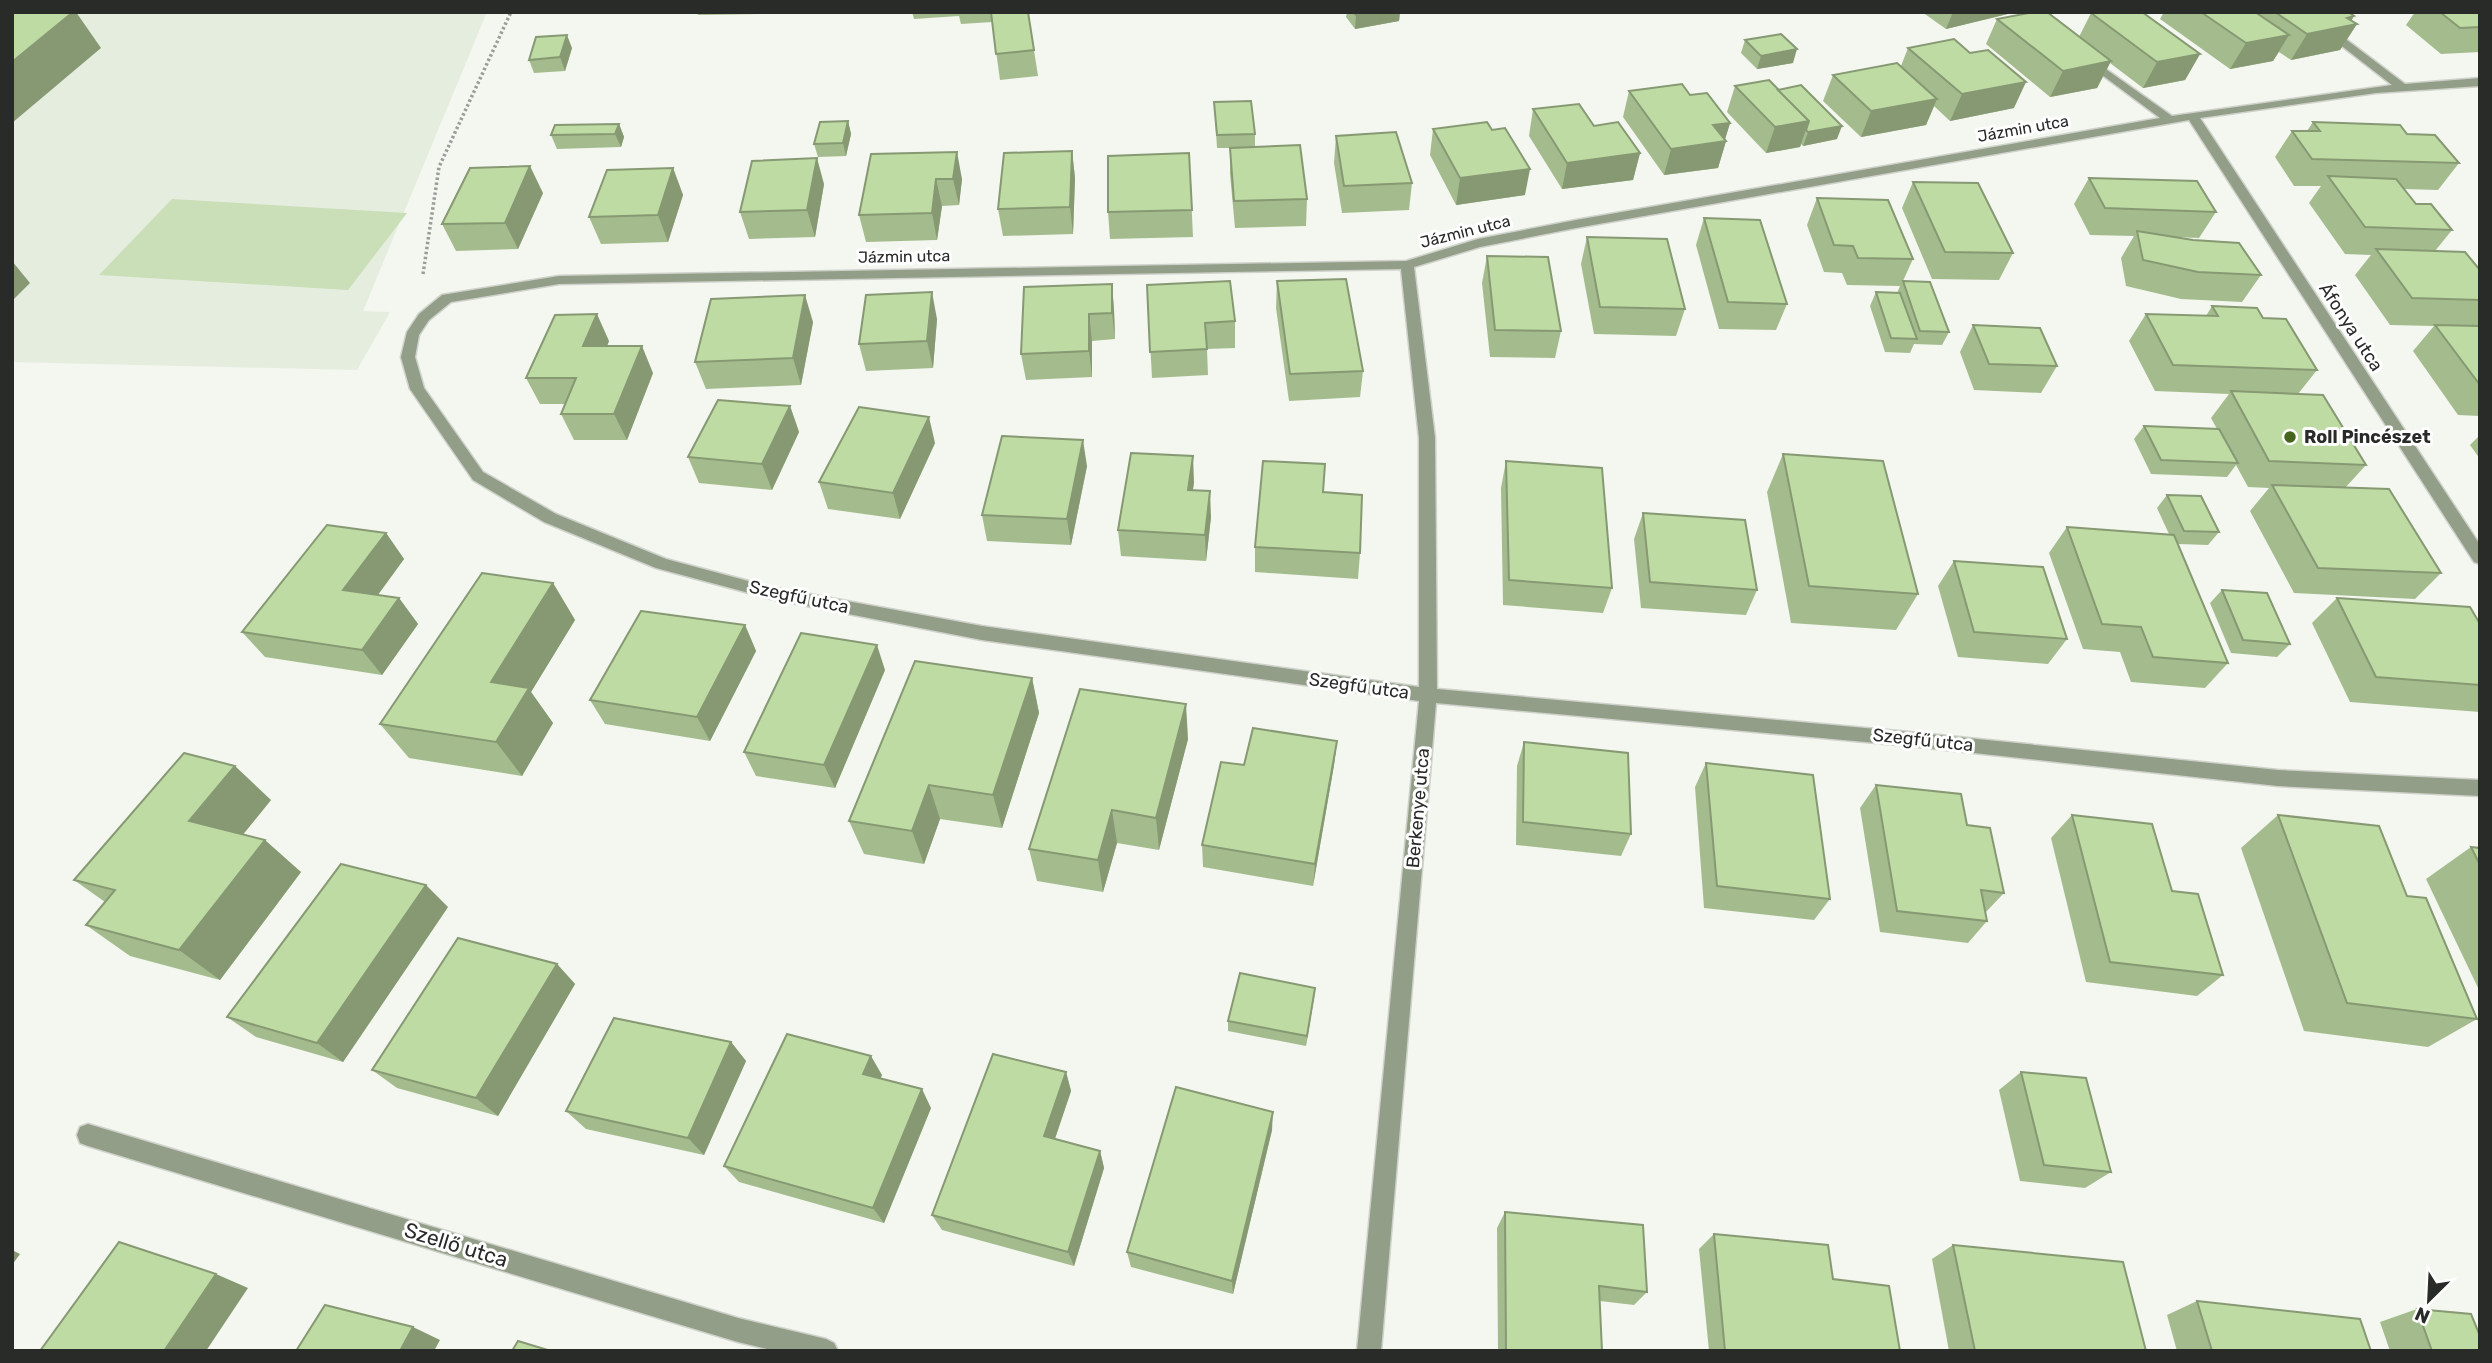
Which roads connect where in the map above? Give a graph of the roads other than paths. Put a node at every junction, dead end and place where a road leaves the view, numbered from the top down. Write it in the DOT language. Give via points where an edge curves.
graph roads {
  1 [pos="2303,12"];
  2 [pos="2071,47"];
  3 [pos="2480,82"];
  4 [pos="2400,85"];
  5 [pos="2192,116"];
  6 [pos="2169,120"];
  7 [pos="1407,265"];
  8 [pos="447,298"];
  9 [pos="2480,558"];
  10 [pos="1428,695"];
  11 [pos="2480,788"];
  12 [pos="88,1135"];
  13 [pos="826,1351"];
  14 [pos="1370,1351"];
  1 -- 4 [label="street"];
  2 -- 6 [label="street"];
  3 -- 4 [label="street, Jázmin utca"];
  4 -- 5 [label="street, Jázmin utca"];
  5 -- 6 [label="street, Jázmin utca"];
  5 -- 9 [label="street, Áfonya utca"];
  6 -- 7 [label="street, Jázmin utca" via="1478,243"];
  7 -- 8 [label="street, Jázmin utca" via="559,280"];
  7 -- 10 [label="street, Berkenye utca" via="1427,438"];
  8 -- 10 [label="street, Szegfű utca" via="424,317 412,335 408,357 418,389 478,476 550,519 662,564 771,593 982,633"];
  10 -- 11 [label="street, Szegfű utca" via="1909,738 2278,778"];
  10 -- 14 [label="street, Berkenye utca"];
  12 -- 13 [label="street, Szellő utca" via="738,1330"];
}
